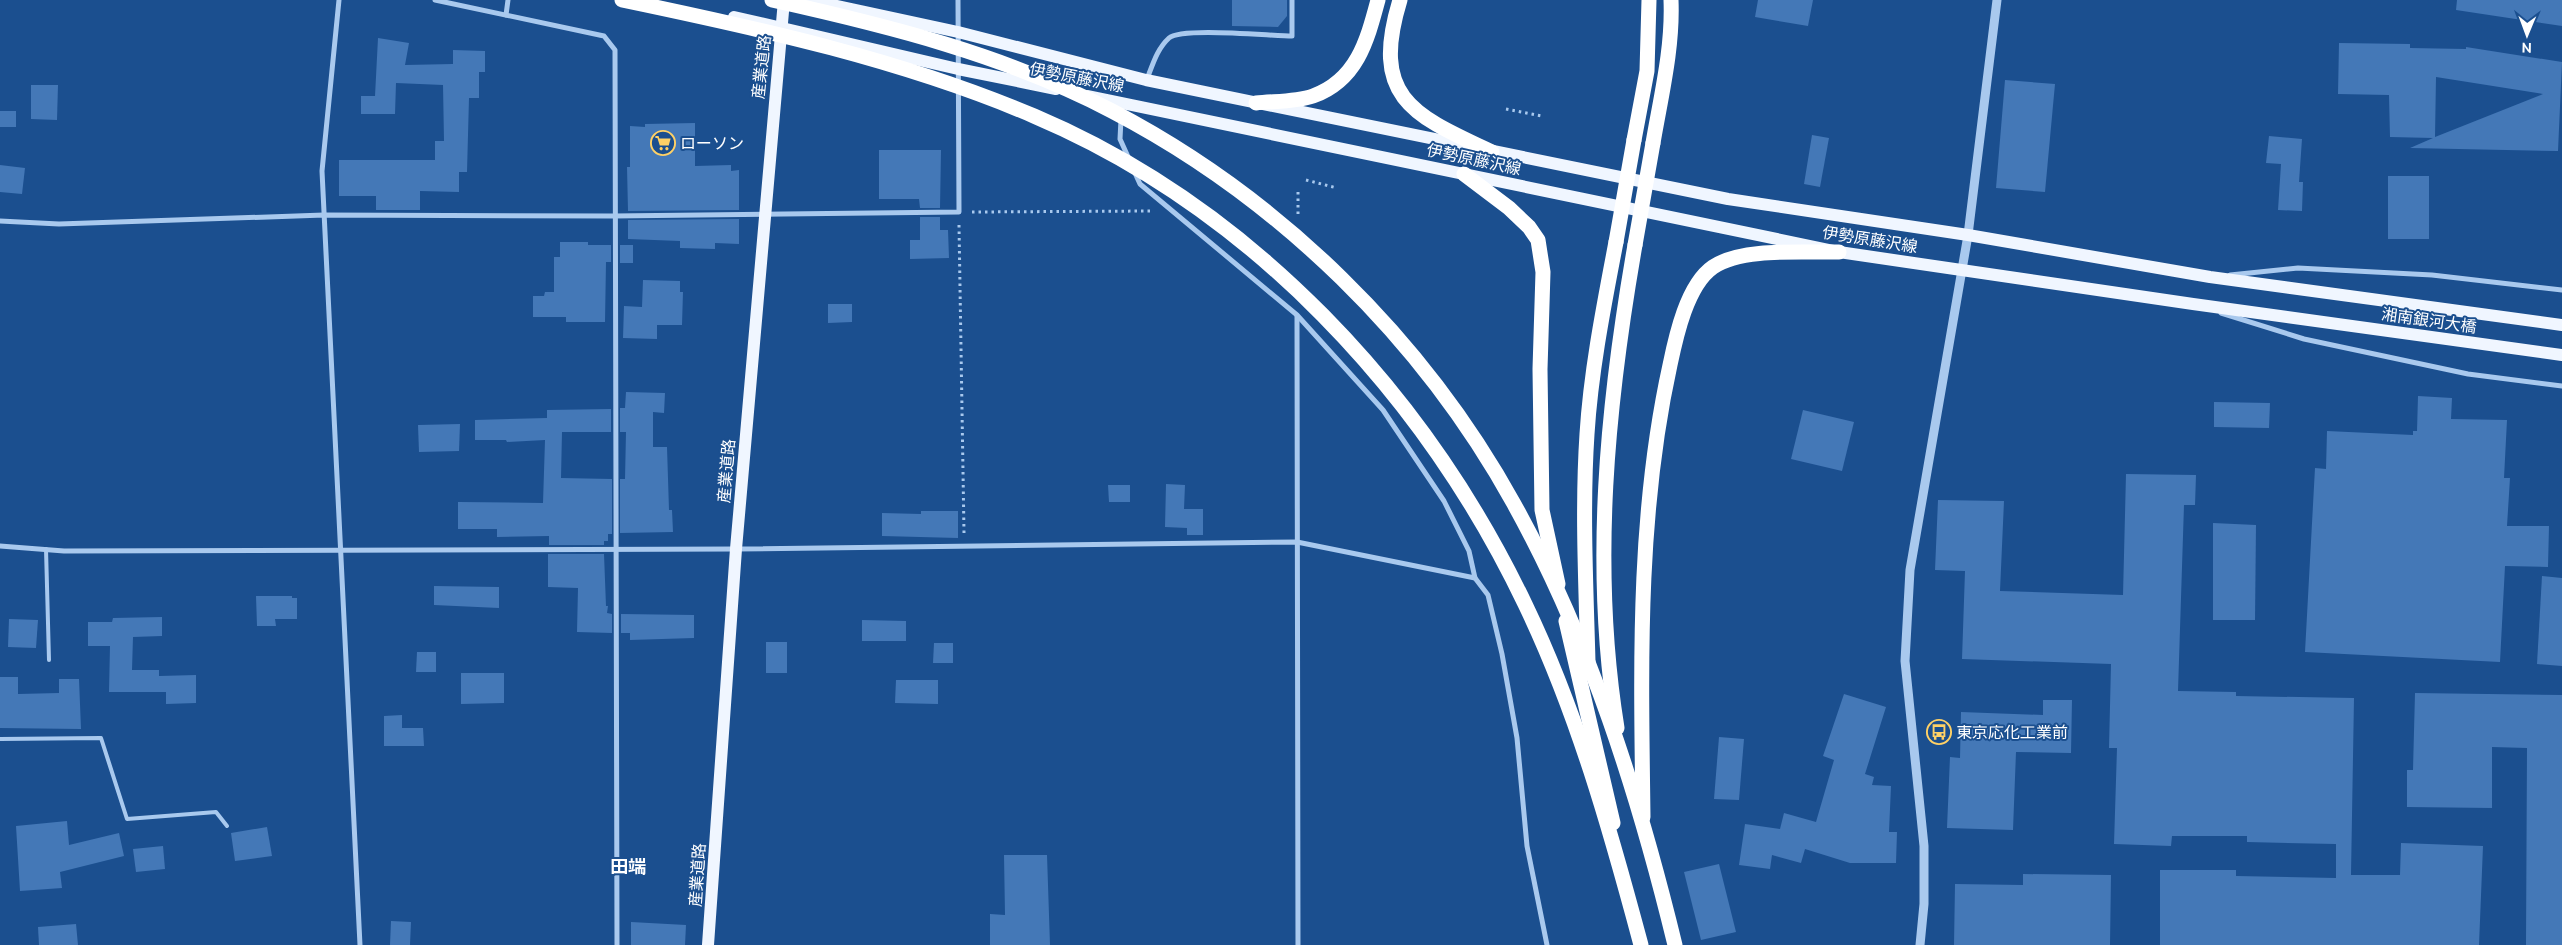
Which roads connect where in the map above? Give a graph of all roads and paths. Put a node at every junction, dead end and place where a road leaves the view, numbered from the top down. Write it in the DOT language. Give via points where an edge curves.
graph roads {
  1 [pos="339,0"];
  2 [pos="435,0"];
  3 [pos="508,0"];
  4 [pos="622,0"];
  5 [pos="656,0"];
  6 [pos="772,0"];
  7 [pos="784,0"];
  8 [pos="809,0"];
  9 [pos="958,0"];
  10 [pos="1292,0"];
  11 [pos="1378,0"];
  12 [pos="1400,0"];
  13 [pos="1649,0"];
  14 [pos="1671,0"];
  15 [pos="1997,0"];
  16 [pos="506,15"];
  17 [pos="781,27"];
  18 [pos="958,32"];
  19 [pos="958,70"];
  20 [pos="1146,80"];
  21 [pos="1121,102"];
  22 [pos="1256,103"];
  23 [pos="1506,109"];
  24 [pos="1542,116"];
  25 [pos="1492,152"];
  26 [pos="1464,174"];
  27 [pos="1306,180"];
  28 [pos="1337,188"];
  29 [pos="1174,210"];
  30 [pos="959,212"];
  31 [pos="764,213"];
  32 [pos="324,214"];
  33 [pos="614,216"];
  34 [pos="0,221"];
  35 [pos="1968,235"];
  36 [pos="1839,252"];
  37 [pos="1963,269"];
  38 [pos="2210,277"];
  39 [pos="2295,289"];
  40 [pos="2562,290"];
  41 [pos="2193,304"];
  42 [pos="1297,315"];
  43 [pos="2291,318"];
  44 [pos="2562,325"];
  45 [pos="2562,355"];
  46 [pos="2562,386"];
  47 [pos="1297,542"];
  48 [pos="0,546"];
  49 [pos="965,547"];
  50 [pos="46,549"];
  51 [pos="617,549"];
  52 [pos="736,549"];
  53 [pos="342,550"];
  54 [pos="1475,578"];
  55 [pos="49,660"];
  56 [pos="1590,728"];
  57 [pos="0,739"];
  58 [pos="1643,820"];
  59 [pos="227,826"];
  60 [pos="360,945"];
  61 [pos="617,945"];
  62 [pos="708,945"];
  63 [pos="1298,945"];
  64 [pos="1547,945"];
  65 [pos="1642,945"];
  66 [pos="1676,945"];
  67 [pos="1920,945"];
  1 -- 32 [label="street" via="322,171"];
  2 -- 16 [label="street"];
  3 -- 16 [label="street"];
  4 -- 65 [label="highway, bridge" via="849,53 913,71 1035,116 1094,144 1201,211 1300,292 1390,388 1497,547 1527,607 1574,723"];
  5 -- 17 [label="main road, 伊勢原藤沢線"];
  6 -- 66 [label="highway, bridge" via="940,41 993,59 1112,110 1166,142 1269,214 1360,297 1406,347 1444,396 1514,502 1542,558 1593,673 1620,749"];
  7 -- 17 [label="main road, 産業道路"];
  8 -- 18 [label="main road, 伊勢原藤沢線"];
  9 -- 18 [label="street"];
  10 -- 20 [label="street" via="1292,36 1190,32 1171,36 1159,49"];
  11 -- 22 [label="highway" via="1362,54 1349,72 1330,88 1311,97"];
  12 -- 25 [label="highway" via="1390,62 1402,96 1416,111"];
  13 -- 56 [label="highway, bridge" via="1647,71 1603,310 1587,433 1585,534"];
  14 -- 58 [label="highway, bridge" via="1666,68 1620,335 1608,427 1604,506 1612,697 1620,753"];
  15 -- 35 [label="street"];
  16 -- 33 [label="street" via="604,36 615,50"];
  17 -- 19 [label="main road, 伊勢原藤沢線"];
  17 -- 31 [label="main road, 産業道路"];
  18 -- 19 [label="street"];
  18 -- 20 [label="main road, 伊勢原藤沢線"];
  19 -- 21 [label="main road, 伊勢原藤沢線"];
  19 -- 30 [label="street"];
  20 -- 22 [label="main road, 伊勢原藤沢線"];
  21 -- 26 [label="main road, 伊勢原藤沢線"];
  21 -- 29 [label="street" via="1120,139 1140,184"];
  22 -- 25 [label="main road, 伊勢原藤沢線"];
  23 -- 24 [label="path"];
  25 -- 35 [label="main road, 伊勢原藤沢線" via="1728,199"];
  26 -- 36 [label="main road, 伊勢原藤沢線"];
  26 -- 56 [label="highway" via="1509,208 1538,240 1543,272 1540,369 1542,510"];
  27 -- 28 [label="path"];
  29 -- 30 [label="path"];
  29 -- 42 [label="street"];
  30 -- 31 [label="street"];
  30 -- 49 [label="path"];
  31 -- 33 [label="street"];
  31 -- 52 [label="main road, 産業道路"];
  32 -- 33 [label="street"];
  32 -- 34 [label="street" via="59,224"];
  32 -- 53 [label="street"];
  33 -- 51 [label="street"];
  35 -- 37 [label="street"];
  35 -- 38 [label="main road, 伊勢原藤沢線"];
  36 -- 37 [label="main road, 伊勢原藤沢線"];
  36 -- 58 [label="highway" via="1727,260 1712,268 1694,291 1677,332 1653,456 1645,525 1641,652"];
  37 -- 41 [label="main road, 伊勢原藤沢線"];
  37 -- 67 [label="street" via="1910,570 1905,662 1924,846"];
  38 -- 39 [label="main road, 伊勢原藤沢線"];
  38 -- 40 [label="street" via="2298,268 2432,275"];
  39 -- 44 [label="main road, 湘南銀河大橋"];
  41 -- 43 [label="main road, 伊勢原藤沢線"];
  41 -- 46 [label="street" via="2304,340 2468,374"];
  42 -- 47 [label="street"];
  42 -- 54 [label="street" via="1383,410 1444,500 1469,551"];
  43 -- 45 [label="main road, 湘南銀河大橋"];
  47 -- 49 [label="street"];
  47 -- 54 [label="street"];
  47 -- 63 [label="street"];
  48 -- 50 [label="street"];
  49 -- 52 [label="street"];
  50 -- 53 [label="street"];
  50 -- 55 [label="lane"];
  51 -- 52 [label="street"];
  51 -- 53 [label="street"];
  51 -- 61 [label="street"];
  52 -- 62 [label="main road, 産業道路"];
  53 -- 60 [label="street"];
  54 -- 64 [label="street" via="1488,595 1502,654 1517,738 1527,846"];
  56 -- 65 [label="highway"];
  57 -- 59 [label="lane" via="101,738 127,819 216,812"];
  58 -- 66 [label="highway"];
}
